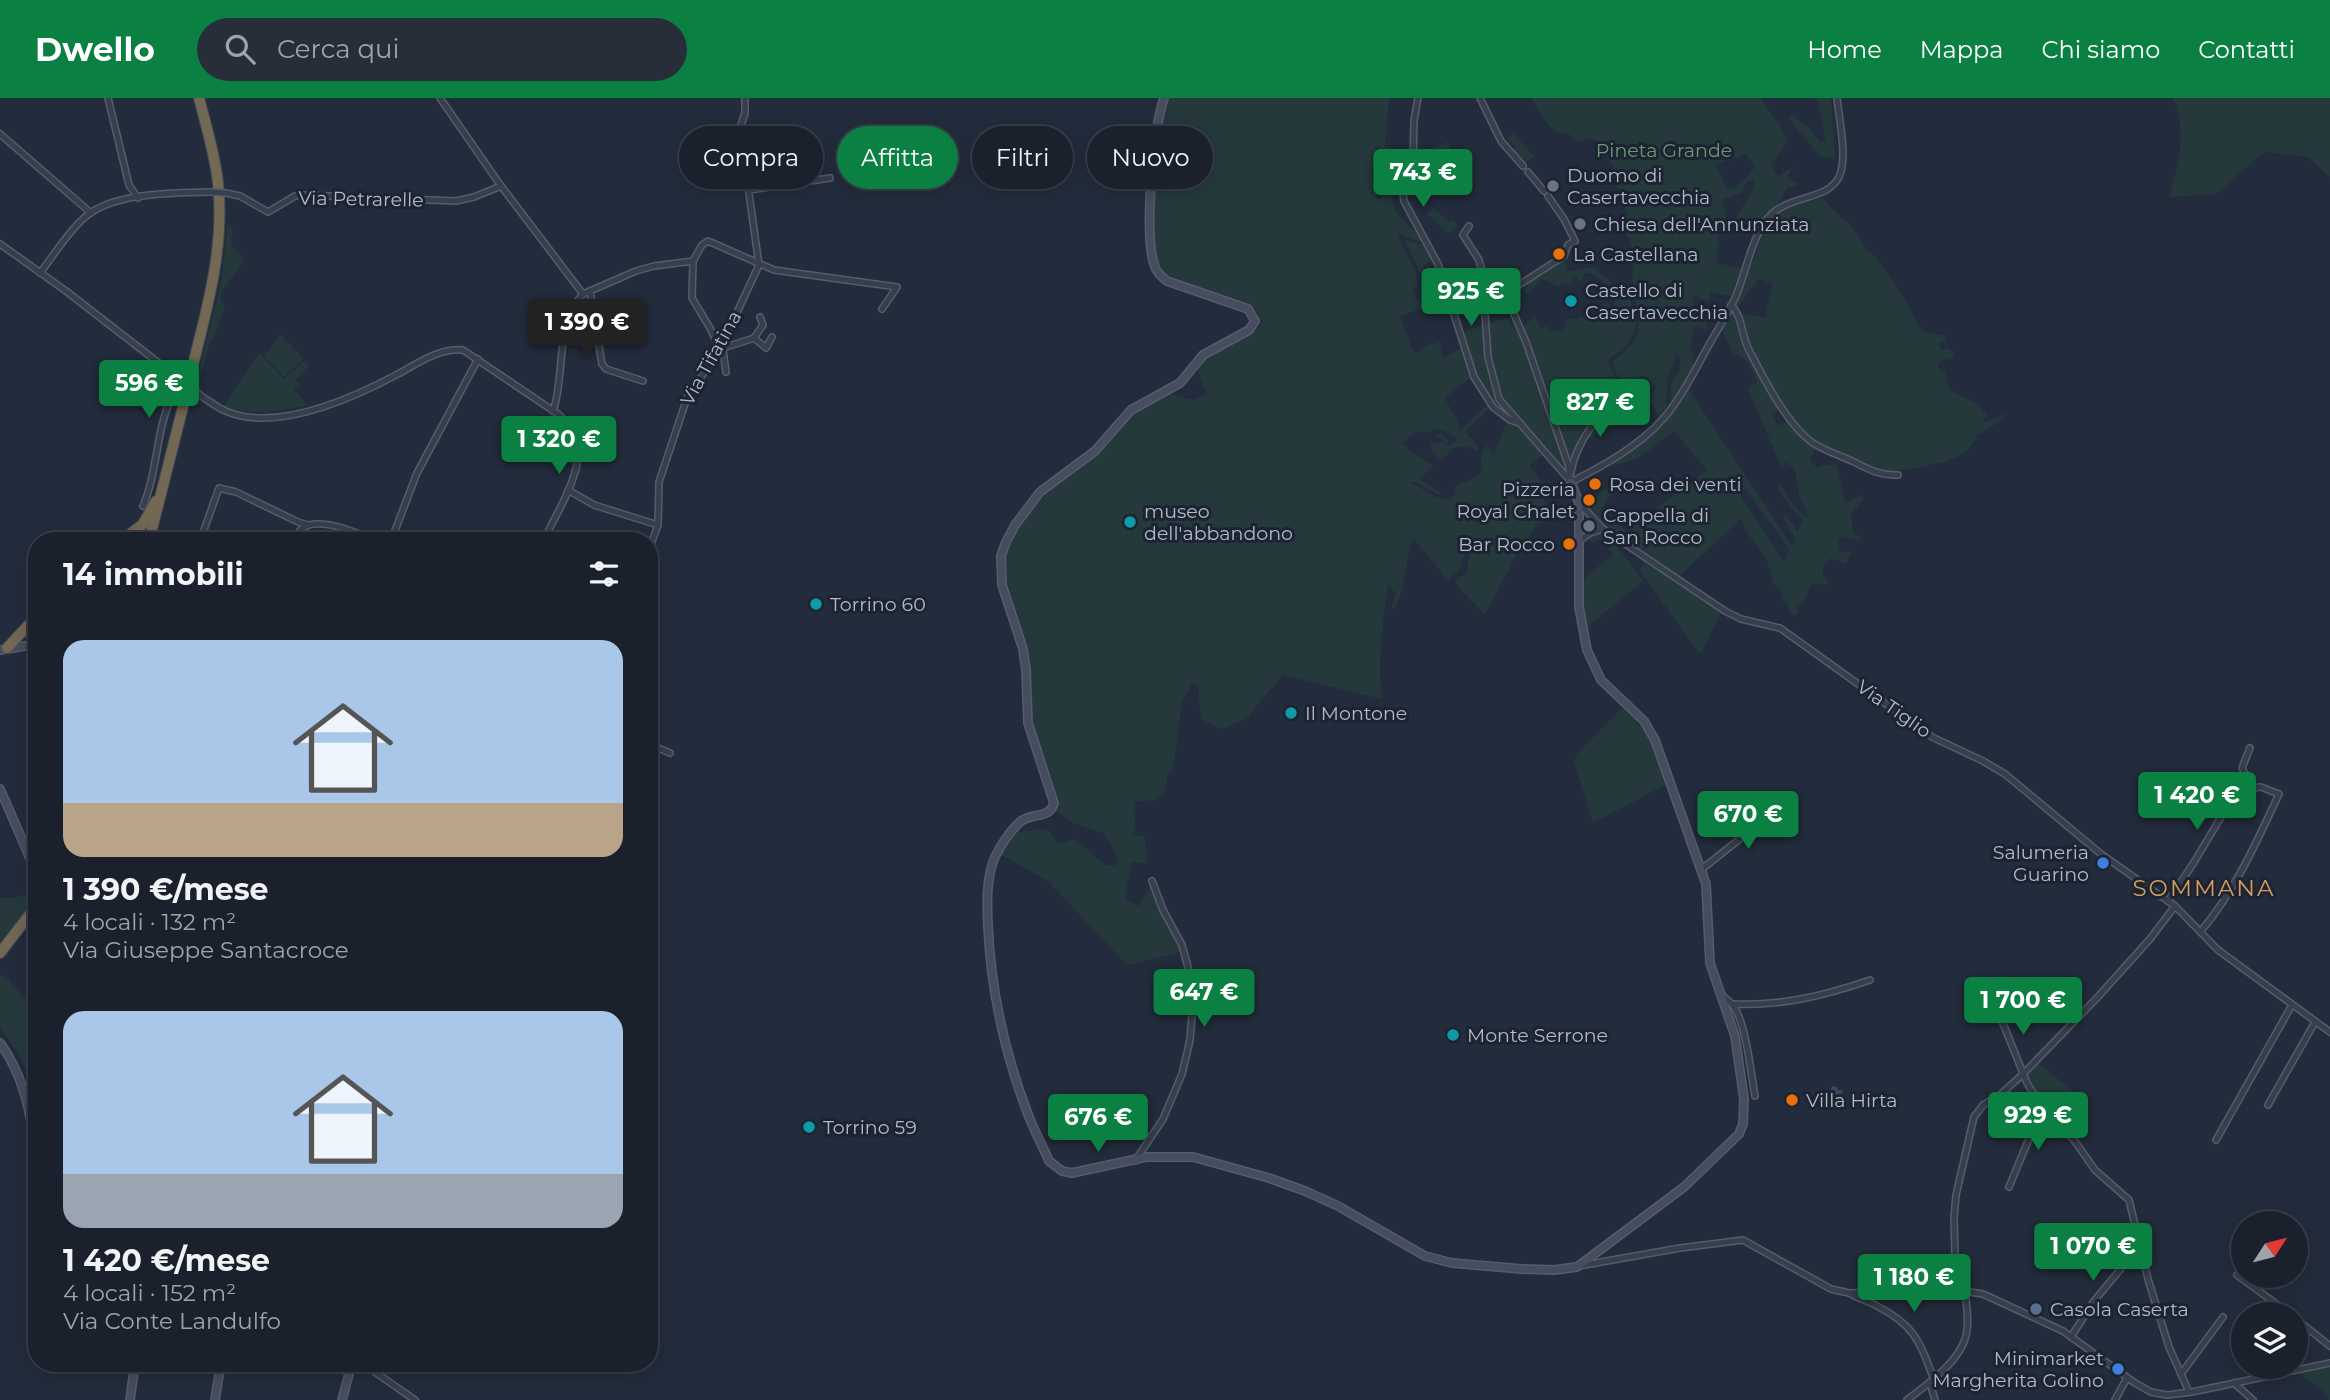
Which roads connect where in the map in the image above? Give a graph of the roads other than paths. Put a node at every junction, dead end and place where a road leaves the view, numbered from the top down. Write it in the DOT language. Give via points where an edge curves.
graph roads {
  1 [pos="108,98"];
  2 [pos="199,98"];
  3 [pos="440,98"];
  4 [pos="745,98"];
  5 [pos="1164,98"];
  6 [pos="1418,98"];
  7 [pos="1479,98"];
  8 [pos="1837,98"];
  9 [pos="0,134"];
  10 [pos="1522,166"];
  11 [pos="1528,172"];
  12 [pos="830,178"];
  13 [pos="500,186"];
  14 [pos="750,190"];
  15 [pos="138,198"];
  16 [pos="91,213"];
  17 [pos="1469,226"];
  18 [pos="0,244"];
  19 [pos="694,261"];
  20 [pos="759,265"];
  21 [pos="40,273"];
  22 [pos="590,291"];
  23 [pos="583,294"];
  24 [pos="1731,305"];
  25 [pos="882,309"];
  26 [pos="760,317"];
  27 [pos="772,337"];
  28 [pos="754,338"];
  29 [pos="721,349"];
  30 [pos="478,359"];
  31 [pos="726,372"];
  32 [pos="643,381"];
  33 [pos="1634,383"];
  34 [pos="200,395"];
  35 [pos="554,411"];
  36 [pos="1520,423"];
  37 [pos="1898,475"];
  38 [pos="1571,482"];
  39 [pos="568,490"];
  40 [pos="161,492"];
  41 [pos="1579,503"];
  42 [pos="142,506"];
  43 [pos="308,525"];
  44 [pos="657,525"];
  45 [pos="1603,529"];
  46 [pos="132,532"];
  47 [pos="151,532"];
  48 [pos="203,532"];
  49 [pos="298,532"];
  50 [pos="355,532"];
  51 [pos="394,532"];
  52 [pos="547,532"];
  53 [pos="655,532"];
  54 [pos="1579,541"];
  55 [pos="28,624"];
  56 [pos="28,645"];
  57 [pos="4,649"];
  58 [pos="658,748"];
  59 [pos="2250,748"];
  60 [pos="670,753"];
  61 [pos="2253,788"];
  62 [pos="0,789"];
  63 [pos="1776,810"];
  64 [pos="28,853"];
  65 [pos="1702,869"];
  66 [pos="1152,881"];
  67 [pos="2168,901"];
  68 [pos="2175,906"];
  69 [pos="28,917"];
  70 [pos="2201,930"];
  71 [pos="0,953"];
  72 [pos="1870,980"];
  73 [pos="1721,995"];
  74 [pos="1732,1004"];
  75 [pos="2292,1005"];
  76 [pos="1998,1011"];
  77 [pos="2315,1021"];
  78 [pos="2330,1032"];
  79 [pos="0,1043"];
  80 [pos="2023,1073"];
  81 [pos="1755,1096"];
  82 [pos="28,1103"];
  83 [pos="2268,1105"];
  84 [pos="2042,1108"];
  85 [pos="2216,1140"];
  86 [pos="1135,1161"];
  87 [pos="2009,1187"];
  88 [pos="2139,1247"];
  89 [pos="1577,1266"];
  90 [pos="2255,1288"];
  91 [pos="1956,1290"];
  92 [pos="1965,1290"];
  93 [pos="1849,1293"];
  94 [pos="2274,1302"];
  95 [pos="2223,1317"];
  96 [pos="2308,1329"];
  97 [pos="2071,1337"];
  98 [pos="2330,1346"];
  99 [pos="2330,1363"];
  100 [pos="134,1372"];
  101 [pos="220,1372"];
  102 [pos="350,1372"];
  103 [pos="375,1372"];
  104 [pos="2181,1374"];
  105 [pos="2127,1378"];
  106 [pos="1931,1380"];
  107 [pos="2234,1383"];
  108 [pos="2191,1392"];
  109 [pos="130,1400"];
  110 [pos="215,1400"];
  111 [pos="342,1400"];
  112 [pos="415,1400"];
  113 [pos="1907,1400"];
  114 [pos="1935,1400"];
  115 [pos="2115,1400"];
  116 [pos="2199,1400"];
  117 [pos="2253,1400"];
  1 -- 15 [label="street" via="129,185"];
  2 -- 40 [label="highway, bridge" via="213,149 220,203 215,271"];
  3 -- 13 [label="street"];
  4 -- 14 [label="street" via="741,125"];
  5 -- 86 [label="street" via="1156,129 1151,206 1154,265 1167,281 1248,309 1255,321 1249,330 1203,355 1180,383 1131,410 1095,451 1040,492 1006,542 1001,556 1002,584 1023,649 1028,723 1054,803 1044,815 1021,821 1009,835 995,858 987,893 993,991 1005,1044 1049,1161 1072,1173"];
  6 -- 36 [label="street" via="1413,165 1404,177 1404,201 1438,264 1474,377 1493,407"];
  7 -- 10 [label="street" via="1501,141"];
  8 -- 24 [label="street" via="1843,159 1840,175 1830,188 1786,203 1765,221"];
  9 -- 16 [label="street"];
  11 -- 38 [label="street" via="1575,241 1564,256 1509,293"];
  12 -- 14 [label="street"];
  13 -- 15 [label="street, Via Petrarelle, bridge" via="456,201 295,196 268,212 226,193"];
  13 -- 23 [label="street"];
  14 -- 20 [label="street"];
  15 -- 16 [label="street, Via Petrarelle"];
  16 -- 21 [label="street, Via Petrarelle"];
  17 -- 36 [label="street" via="1463,235 1482,271 1488,357 1496,391"];
  18 -- 21 [label="street"];
  19 -- 20 [label="street" via="708,241"];
  19 -- 22 [label="street" via="654,265"];
  19 -- 29 [label="street" via="692,298"];
  20 -- 25 [label="street" via="897,287"];
  20 -- 29 [label="street, Via Tifatina"];
  21 -- 34 [label="street"];
  22 -- 23 [label="street"];
  22 -- 32 [label="street" via="602,364"];
  23 -- 35 [label="street" via="569,315"];
  24 -- 37 [label="street" via="1739,314 1748,348 1770,392 1801,432 1822,448 1874,472"];
  24 -- 38 [label="street" via="1662,420 1630,447"];
  26 -- 28 [label="street" via="763,325"];
  27 -- 28 [label="street" via="766,348"];
  28 -- 29 [label="street"];
  29 -- 31 [label="street"];
  29 -- 44 [label="street, Via Tifatina" via="687,398 659,482"];
  30 -- 34 [label="street" via="463,350 438,353 359,395 270,417 228,412"];
  30 -- 35 [label="street"];
  30 -- 51 [label="street" via="417,472"];
  33 -- 38 [label="street" via="1607,407 1587,434 1573,463"];
  34 -- 42 [label="street" via="180,389 171,398"];
  35 -- 39 [label="street" via="580,435 580,459"];
  36 -- 38 [label="street"];
  38 -- 41 [label="street"];
  39 -- 44 [label="street" via="594,505"];
  39 -- 52 [label="street"];
  40 -- 46 [label="highway"];
  40 -- 47 [label="highway"];
  41 -- 45 [label="street, Via Tiglio"];
  41 -- 54 [label="street"];
  43 -- 48 [label="street" via="219,488"];
  43 -- 49 [label="street"];
  43 -- 50 [label="street"];
  44 -- 53 [label="street, Via Tifatina"];
  45 -- 54 [label="street"];
  45 -- 67 [label="street, Via Tiglio" via="1725,611 1780,628 1932,737 2005,774 2101,854"];
  54 -- 65 [label="street" via="1579,607 1592,666 1644,721 1655,740"];
  55 -- 57 [label="highway"];
  56 -- 57 [label="street"];
  58 -- 60 [label="street"];
  59 -- 61 [label="street" via="2242,768"];
  61 -- 67 [label="street" via="2227,807"];
  61 -- 70 [label="street" via="2279,794 2250,855"];
  62 -- 64 [label="street"];
  63 -- 65 [label="street"];
  65 -- 73 [label="street" via="1710,963"];
  66 -- 86 [label="street" via="1182,945 1194,990 1182,1074 1163,1119"];
  67 -- 68 [label="street, Via Tiglio"];
  68 -- 70 [label="street, Via Tiglio"];
  68 -- 80 [label="street" via="2096,999"];
  69 -- 71 [label="highway"];
  70 -- 75 [label="street, Via Tiglio" via="2218,950"];
  72 -- 74 [label="street" via="1818,997"];
  73 -- 74 [label="street"];
  73 -- 89 [label="street" via="1740,1068 1745,1113 1739,1134 1684,1187"];
  74 -- 81 [label="street" via="1745,1041"];
  75 -- 77 [label="street, Via Tiglio"];
  75 -- 85 [label="street"];
  76 -- 80 [label="street"];
  77 -- 78 [label="street, Via Tiglio"];
  77 -- 83 [label="street"];
  79 -- 82 [label="street"];
  80 -- 84 [label="street"];
  80 -- 91 [label="street" via="1983,1104 1974,1117 1956,1195"];
  84 -- 87 [label="street"];
  84 -- 88 [label="street" via="2074,1140 2095,1170 2126,1196"];
  86 -- 89 [label="street" via="1193,1157 1269,1178 1338,1206 1425,1256 1452,1263 1554,1270"];
  88 -- 97 [label="street"];
  88 -- 104 [label="street"];
  89 -- 93 [label="street" via="1743,1240 1823,1284"];
  90 -- 94 [label="street"];
  91 -- 92 [label="street"];
  91 -- 93 [label="street"];
  92 -- 97 [label="street" via="1983,1294"];
  92 -- 106 [label="street" via="1966,1337 1954,1361"];
  93 -- 106 [label="street" via="1888,1311 1910,1328 1922,1348"];
  95 -- 104 [label="street"];
  96 -- 98 [label="street"];
  97 -- 105 [label="street"];
  99 -- 107 [label="street"];
  100 -- 109 [label="street"];
  101 -- 110 [label="street"];
  102 -- 111 [label="street"];
  103 -- 112 [label="street"];
  104 -- 108 [label="street"];
  105 -- 108 [label="street" via="2151,1392"];
  105 -- 115 [label="street"];
  106 -- 113 [label="street"];
  106 -- 114 [label="street"];
  107 -- 108 [label="street"];
  107 -- 117 [label="street"];
  108 -- 116 [label="street"];
}
